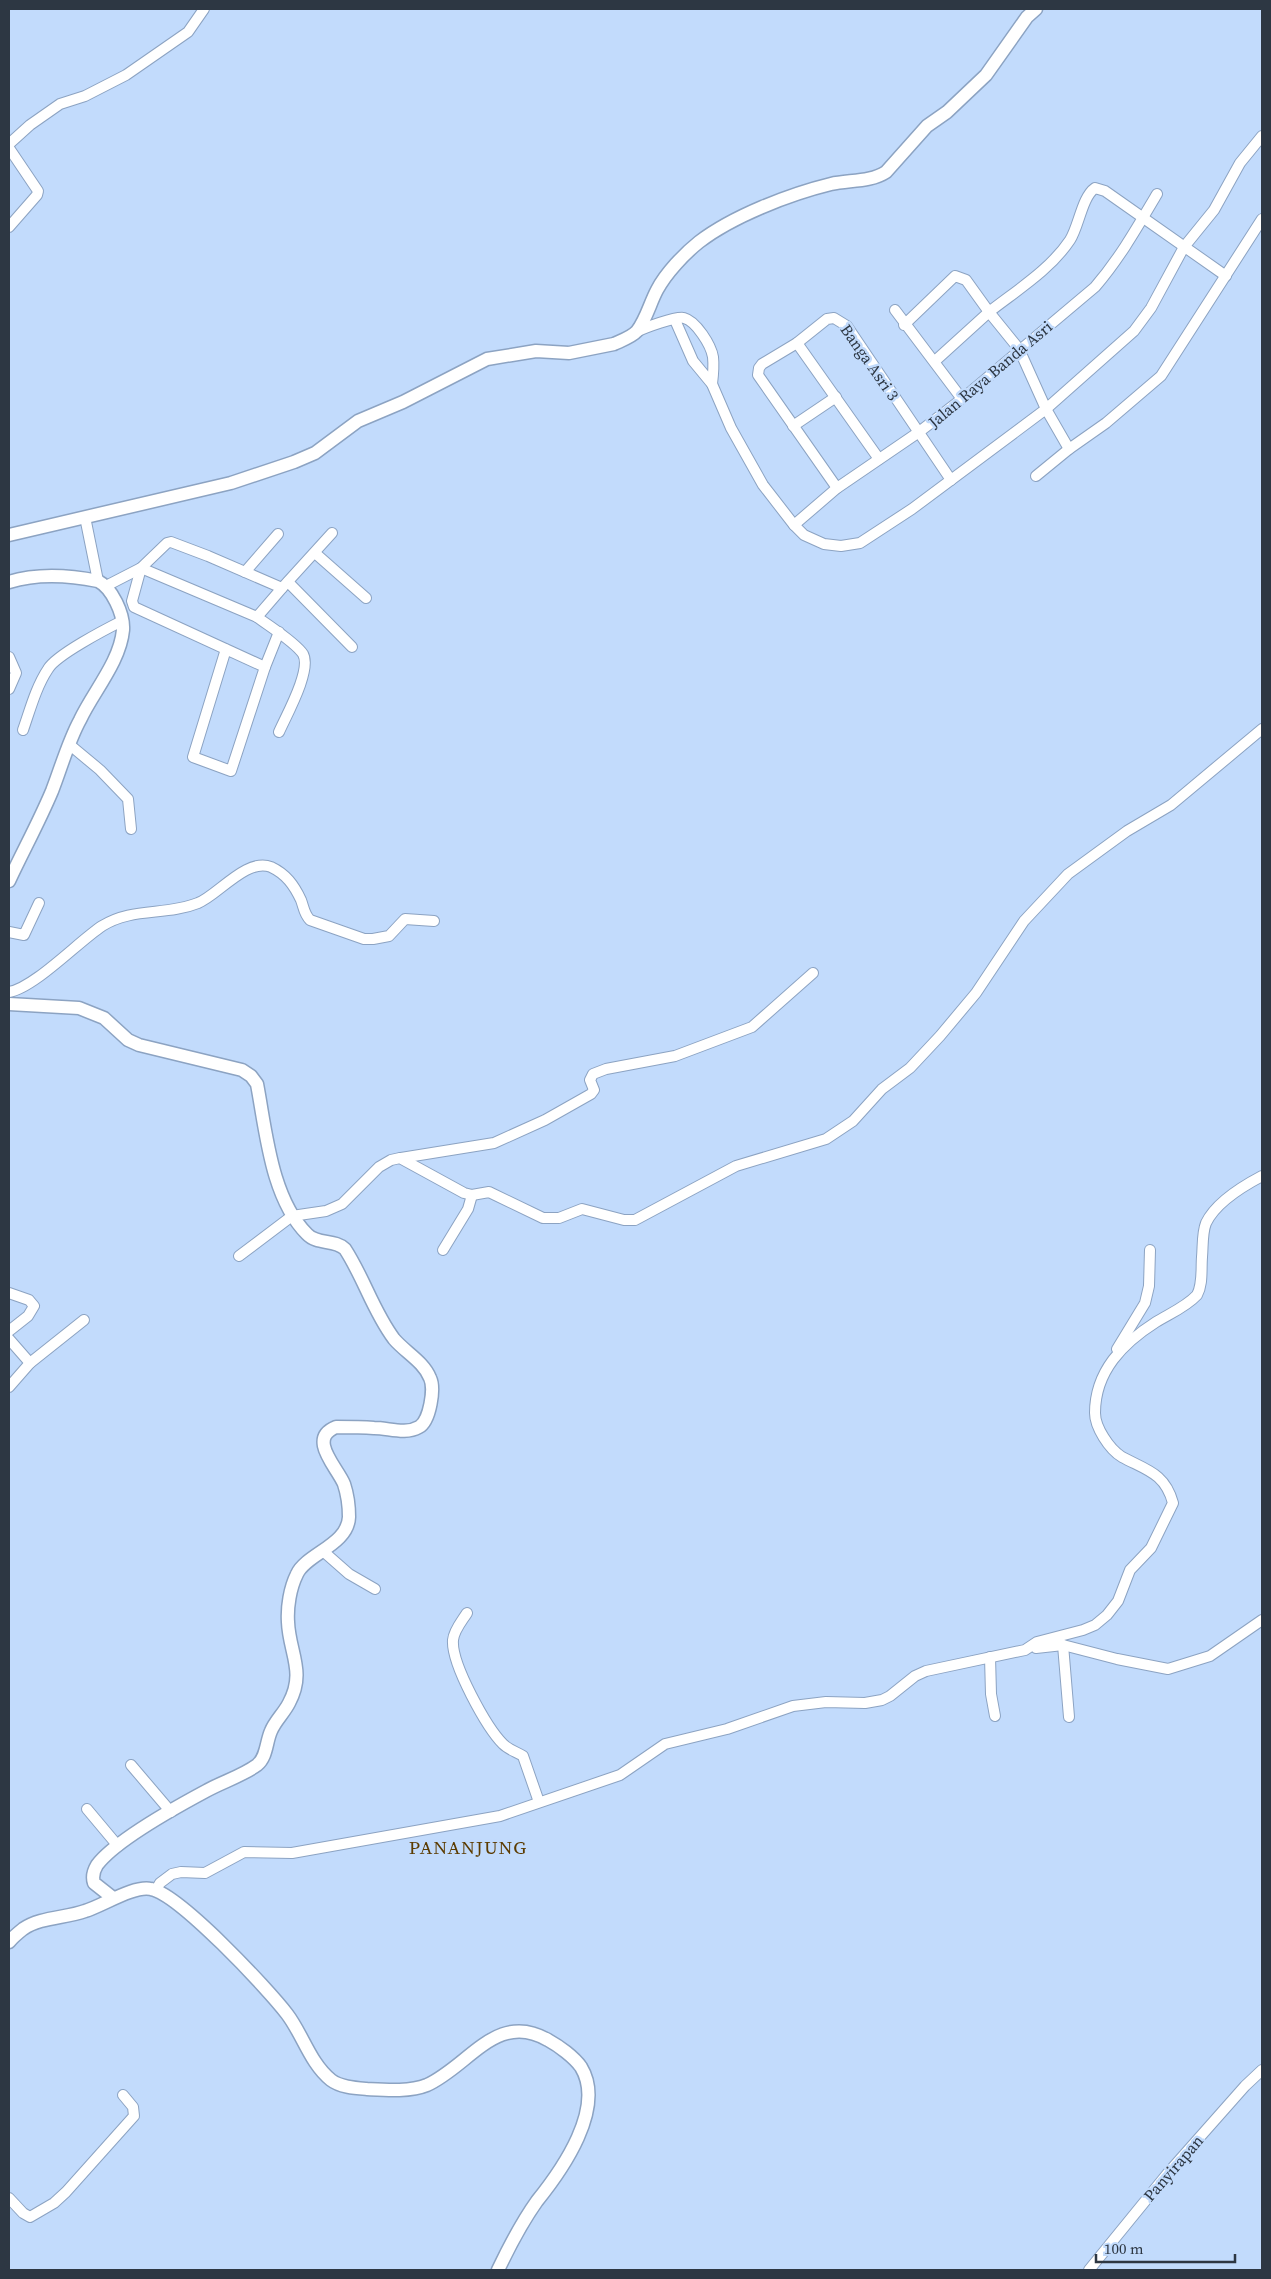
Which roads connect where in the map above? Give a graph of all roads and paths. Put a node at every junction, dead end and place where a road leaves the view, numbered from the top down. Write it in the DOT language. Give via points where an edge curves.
graph roads {
  1 [pos="204,9"];
  2 [pos="1036,9"];
  3 [pos="1262,136"];
  4 [pos="9,144"];
  5 [pos="9,148"];
  6 [pos="1157,194"];
  7 [pos="1262,219"];
  8 [pos="1144,220"];
  9 [pos="9,227"];
  10 [pos="1184,247"];
  11 [pos="1226,276"];
  12 [pos="895,310"];
  13 [pos="989,312"];
  14 [pos="675,320"];
  15 [pos="904,324"];
  16 [pos="636,332"];
  17 [pos="797,343"];
  18 [pos="1019,350"];
  19 [pos="935,361"];
  20 [pos="712,384"];
  21 [pos="836,397"];
  22 [pos="962,399"];
  23 [pos="1046,409"];
  24 [pos="793,426"];
  25 [pos="919,432"];
  26 [pos="1069,449"];
  27 [pos="879,459"];
  28 [pos="1036,476"];
  29 [pos="951,480"];
  30 [pos="837,488"];
  31 [pos="84,517"];
  32 [pos="794,525"];
  33 [pos="332,533"];
  34 [pos="278,534"];
  35 [pos="9,535"];
  36 [pos="315,553"];
  37 [pos="141,568"];
  38 [pos="245,572"];
  39 [pos="9,582"];
  40 [pos="102,584"];
  41 [pos="285,585"];
  42 [pos="366,598"];
  43 [pos="257,617"];
  44 [pos="122,621"];
  45 [pos="279,632"];
  46 [pos="352,647"];
  47 [pos="226,649"];
  48 [pos="9,657"];
  49 [pos="265,667"];
  50 [pos="9,689"];
  51 [pos="1262,729"];
  52 [pos="23,730"];
  53 [pos="279,732"];
  54 [pos="70,745"];
  55 [pos="131,829"];
  56 [pos="9,881"];
  57 [pos="39,903"];
  58 [pos="434,921"];
  59 [pos="9,932"];
  60 [pos="813,973"];
  61 [pos="9,992"];
  62 [pos="9,1007"];
  63 [pos="400,1158"];
  64 [pos="1262,1176"];
  65 [pos="472,1195"];
  66 [pos="292,1216"];
  67 [pos="443,1250"];
  68 [pos="1150,1250"];
  69 [pos="239,1256"];
  70 [pos="9,1293"];
  71 [pos="84,1320"];
  72 [pos="9,1331"];
  73 [pos="9,1338"];
  74 [pos="1112,1359"];
  75 [pos="30,1363"];
  76 [pos="9,1387"];
  77 [pos="324,1552"];
  78 [pos="376,1589"];
  79 [pos="467,1613"];
  80 [pos="1262,1620"];
  81 [pos="1063,1645"];
  82 [pos="1025,1650"];
  83 [pos="990,1657"];
  84 [pos="995,1716"];
  85 [pos="1069,1716"];
  86 [pos="132,1765"];
  87 [pos="539,1802"];
  88 [pos="87,1809"];
  89 [pos="171,1812"];
  90 [pos="118,1846"];
  91 [pos="156,1890"];
  92 [pos="113,1898"];
  93 [pos="9,1942"];
  94 [pos="1262,2070"];
  95 [pos="123,2095"];
  96 [pos="9,2198"];
  97 [pos="498,2270"];
  98 [pos="1089,2270"];
  1 -- 4 [label="street" via="188,32 126,75 103,88 52,108"];
  2 -- 16 [label="street" via="986,75 927,126 886,172 879,177 798,193 740,218 699,242 658,288"];
  3 -- 10 [label="street" via="1240,163 1214,210"];
  5 -- 9 [label="street" via="38,191"];
  6 -- 8 [label="street, Jalan Raya Banda Asri"];
  7 -- 11 [label="street"];
  8 -- 10 [label="street"];
  8 -- 13 [label="street" via="1105,191 1095,188 1088,197 1071,239 1053,260"];
  8 -- 18 [label="street, Jalan Raya Banda Asri" via="1095,286"];
  10 -- 11 [label="street"];
  10 -- 23 [label="street" via="1151,308 1134,331"];
  11 -- 26 [label="street" via="1161,376 1106,423"];
  12 -- 15 [label="street"];
  13 -- 15 [label="street" via="966,280 955,276"];
  13 -- 18 [label="street"];
  13 -- 19 [label="street"];
  14 -- 16 [label="street"];
  14 -- 20 [label="street" via="694,361"];
  14 -- 20 [label="street" via="690,321 704,337 713,356"];
  15 -- 19 [label="street"];
  16 -- 31 [label="street" via="614,344 569,353 536,351 487,359 358,421 315,452 294,462 231,483"];
  17 -- 21 [label="street"];
  17 -- 24 [label="street, Banga Asri 3" via="762,364 758,372"];
  17 -- 25 [label="street, Banga Asri 3" via="827,319 841,320"];
  18 -- 22 [label="street, Jalan Raya Banda Asri"];
  18 -- 23 [label="street"];
  19 -- 22 [label="street"];
  20 -- 32 [label="street" via="731,428 763,484"];
  21 -- 24 [label="street"];
  21 -- 27 [label="street"];
  22 -- 25 [label="street, Jalan Raya Banda Asri"];
  23 -- 26 [label="street"];
  23 -- 29 [label="street"];
  24 -- 30 [label="street, Banga Asri 3"];
  25 -- 27 [label="street, Jalan Raya Banda Asri"];
  25 -- 29 [label="street"];
  26 -- 28 [label="street"];
  27 -- 30 [label="street, Jalan Raya Banda Asri"];
  29 -- 32 [label="street" via="860,543 824,544 804,535"];
  30 -- 32 [label="street, Jalan Raya Banda Asri"];
  31 -- 35 [label="street"];
  31 -- 40 [label="street"];
  33 -- 36 [label="street"];
  34 -- 38 [label="street"];
  36 -- 41 [label="street"];
  36 -- 42 [label="street"];
  37 -- 38 [label="street" via="171,542"];
  37 -- 40 [label="street"];
  37 -- 43 [label="street"];
  37 -- 47 [label="street" via="132,601 134,607"];
  38 -- 41 [label="street"];
  39 -- 40 [label="street" via="40,576"];
  40 -- 44 [label="street"];
  41 -- 43 [label="street"];
  41 -- 46 [label="street"];
  43 -- 45 [label="street"];
  44 -- 52 [label="street" via="88,639 49,666"];
  44 -- 54 [label="street" via="122,636 114,658 78,721"];
  45 -- 49 [label="street"];
  45 -- 53 [label="street" via="303,655 305,662 302,681"];
  47 -- 49 [label="street"];
  47 -- 49 [label="street" via="193,757 231,771"];
  48 -- 50 [label="street" via="16,673"];
  51 -- 65 [label="street" via="1171,805 1127,831 1068,874 1024,921 976,993 940,1036 910,1068 884,1086 852,1121 830,1137 736,1166 635,1220 582,1209 559,1218 543,1218 489,1192"];
  54 -- 55 [label="street" via="128,799"];
  54 -- 56 [label="street" via="38,824"];
  57 -- 59 [label="street" via="24,935"];
  58 -- 61 [label="street" via="405,919 389,936 364,939 310,920 289,878 269,866 250,868 199,903 119,917 37,977"];
  60 -- 63 [label="street" via="752,1027 679,1055 593,1074 590,1080 594,1090 592,1094 545,1120 498,1141"];
  62 -- 66 [label="street" via="79,1008 104,1018 128,1040 242,1070 251,1076 257,1084 275,1174"];
  63 -- 65 [label="street"];
  63 -- 66 [label="street" via="380,1168 342,1204"];
  64 -- 74 [label="street" via="1225,1201 1206,1223 1197,1295 1140,1333"];
  65 -- 67 [label="street" via="468,1209"];
  66 -- 69 [label="street"];
  66 -- 77 [label="street" via="310,1237 345,1249 376,1311 394,1338 425,1369 433,1388 426,1417 417,1428 397,1431 336,1427 326,1435 324,1447 344,1484 349,1519 344,1532"];
  68 -- 74 [label="street" via="1145,1303"];
  70 -- 72 [label="street" via="29,1300 34,1306 28,1316"];
  71 -- 75 [label="street"];
  73 -- 75 [label="street"];
  74 -- 82 [label="street" via="1096,1398 1098,1428 1116,1452 1162,1480 1173,1503 1151,1548 1130,1570 1118,1601 1107,1615 1082,1630 1037,1642"];
  75 -- 76 [label="street"];
  77 -- 78 [label="street" via="349,1574"];
  77 -- 89 [label="street" via="303,1566 295,1579 288,1623 297,1669 294,1691 272,1729 262,1759 257,1765"];
  79 -- 87 [label="street" via="453,1639 458,1666 495,1734 507,1748 523,1756"];
  80 -- 81 [label="street" via="1210,1656 1168,1669"];
  81 -- 82 [label="street"];
  81 -- 85 [label="street"];
  82 -- 83 [label="street"];
  83 -- 84 [label="street"];
  83 -- 87 [label="street" via="926,1671 882,1700 793,1706 727,1729 665,1744 620,1775"];
  86 -- 89 [label="street"];
  87 -- 91 [label="street" via="500,1816 292,1852 244,1852 205,1873 172,1874"];
  88 -- 90 [label="street"];
  89 -- 90 [label="street"];
  90 -- 92 [label="street" via="97,1865 93,1879"];
  91 -- 92 [label="street" via="145,1888"];
  91 -- 97 [label="street" via="198,1920 244,1967 287,2013 322,2071 340,2085 400,2090 423,2086 442,2077 502,2034 516,2030 538,2034 577,2062 589,2090 581,2127 561,2169 522,2225"];
  92 -- 93 [label="street" via="75,1915 24,1928"];
  94 -- 98 [label="street, Panyirapan" via="1168,2173"];
  95 -- 96 [label="street" via="133,2106 134,2116 60,2198 30,2217"];
}
